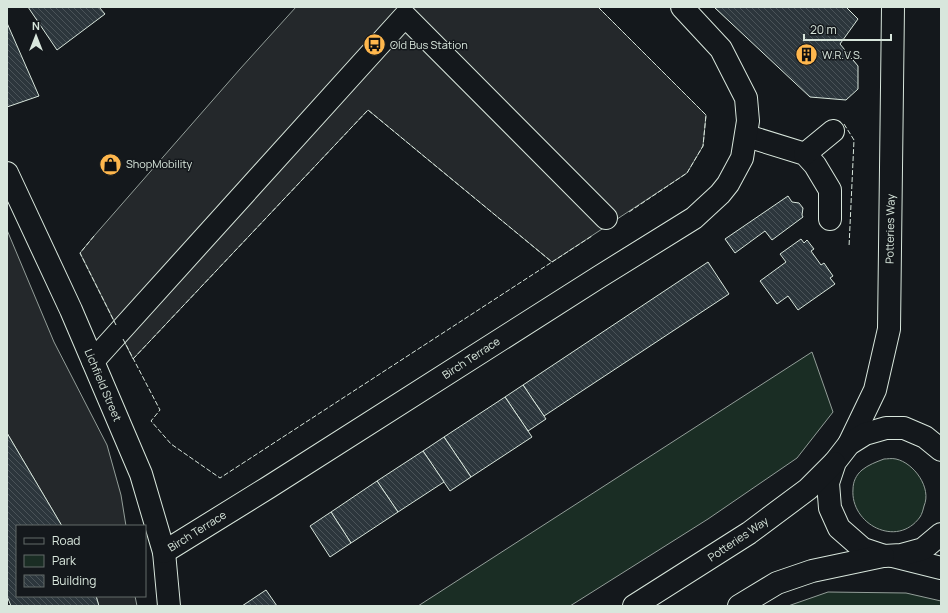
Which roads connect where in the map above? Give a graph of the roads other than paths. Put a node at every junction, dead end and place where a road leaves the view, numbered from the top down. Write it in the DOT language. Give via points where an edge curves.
graph roads {
  1 [pos="682,7"];
  2 [pos="893,7"];
  3 [pos="833,131"];
  4 [pos="747,136"];
  5 [pos="806,154"];
  6 [pos="7,173"];
  7 [pos="606,218"];
  8 [pos="830,219"];
  9 [pos="93,361"];
  10 [pos="849,444"];
  11 [pos="941,450"];
  12 [pos="835,462"];
  13 [pos="941,534"];
  14 [pos="164,552"];
  15 [pos="889,556"];
  16 [pos="941,568"];
  17 [pos="168,606"];
  18 [pos="634,606"];
  19 [pos="739,606"];
  1 -- 4 [label="main road, Birch Terrace" via="725,56 746,98"];
  2 -- 10 [label="main road, Potteries Way" via="889,329 875,390"];
  3 -- 5 [label="main road"];
  4 -- 5 [label="main road"];
  4 -- 14 [label="main road, Birch Terrace" via="742,158 728,184 694,218"];
  5 -- 8 [label="main road" via="830,190"];
  6 -- 9 [label="main road, Lichfield Street"];
  7 -- 9 [label="main road" via="405,16"];
  9 -- 14 [label="main road, Lichfield Street" via="141,474"];
  10 -- 11 [label="main road" via="865,434 886,428 904,428 925,437"];
  10 -- 12 [label="main road"];
  12 -- 15 [label="main road" via="828,484 830,508 839,528 863,549"];
  12 -- 18 [label="main road, Potteries Way" via="808,489 749,533"];
  13 -- 15 [label="main road" via="923,549"];
  14 -- 17 [label="main road, Lichfield Street"];
  15 -- 16 [label="main road"];
  15 -- 19 [label="main road" via="812,571 777,583"];
}
